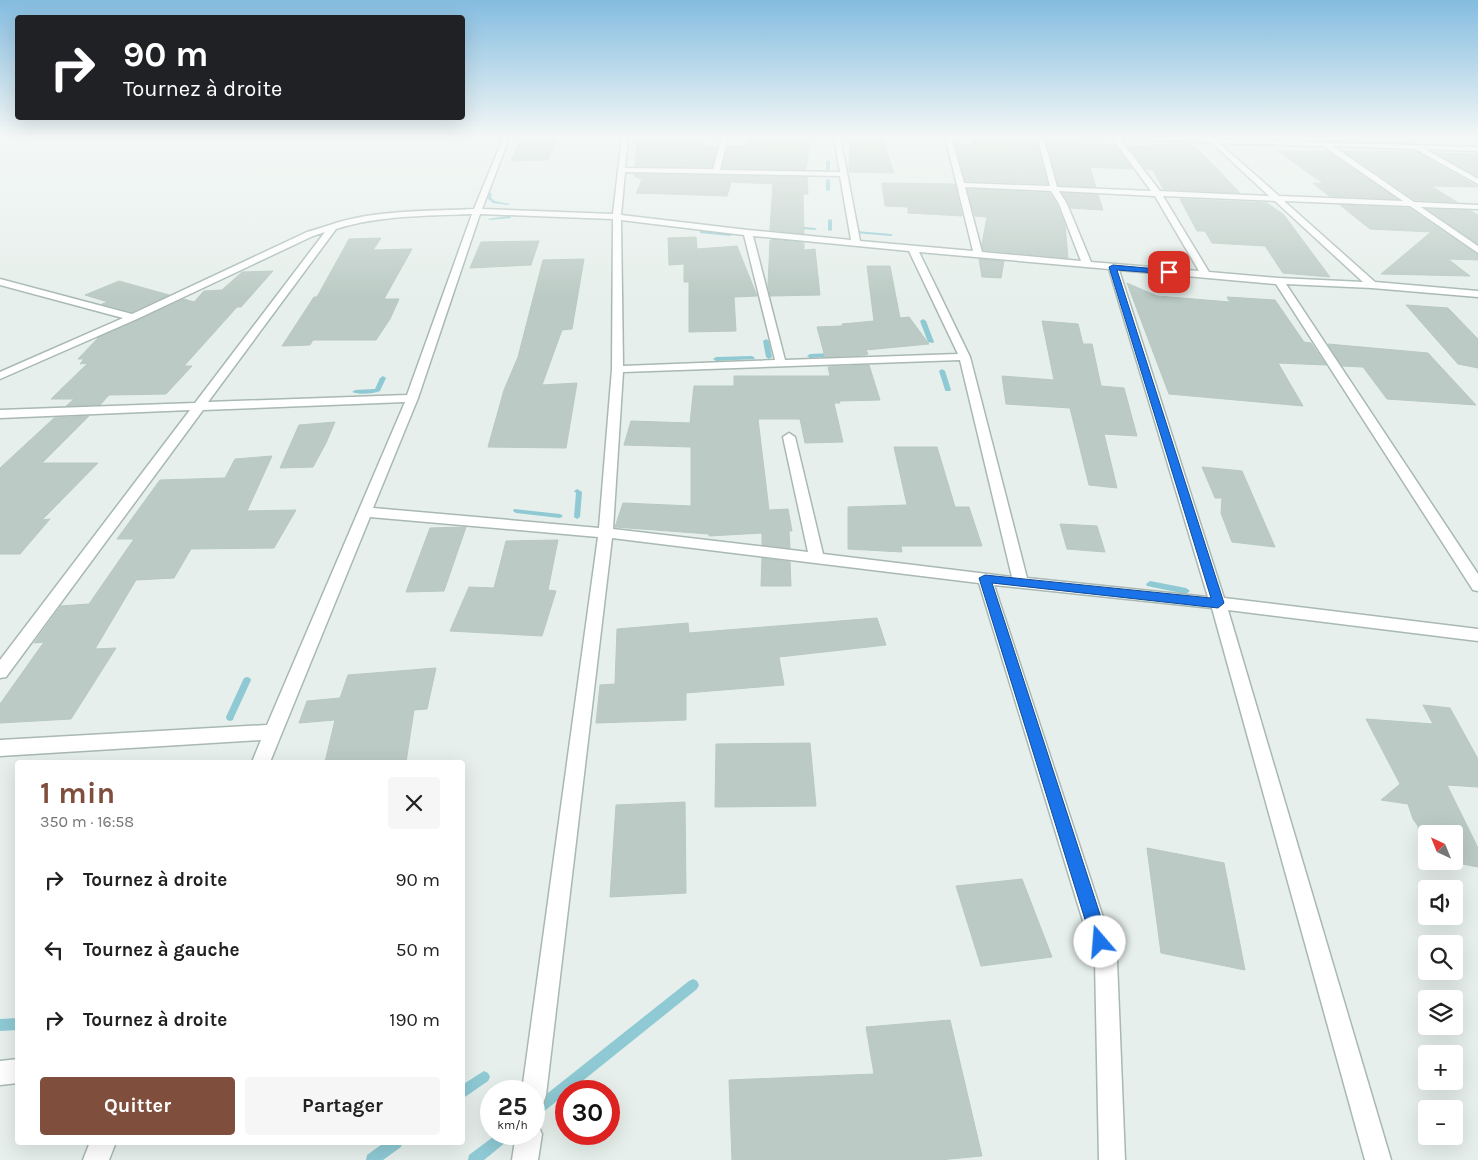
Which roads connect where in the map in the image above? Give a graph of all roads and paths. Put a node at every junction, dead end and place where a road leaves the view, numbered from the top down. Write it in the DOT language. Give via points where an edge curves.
graph roads {
  1 [pos="485,190"];
  2 [pos="620,190"];
  3 [pos="847,190"];
  4 [pos="962,190"];
  5 [pos="1055,190"];
  6 [pos="1083,190"];
  7 [pos="1155,190"];
  8 [pos="1267,190"];
  9 [pos="1392,190"];
  10 [pos="1157,193"];
  11 [pos="1276,198"];
  12 [pos="1412,204"];
  13 [pos="1478,207"];
  14 [pos="477,211"];
  15 [pos="617,217"];
  16 [pos="334,226"];
  17 [pos="748,233"];
  18 [pos="856,242"];
  19 [pos="912,247"];
  20 [pos="1478,250"];
  21 [pos="978,254"];
  22 [pos="1087,264"];
  23 [pos="1113,267"];
  24 [pos="1206,276"];
  25 [pos="1279,281"];
  26 [pos="0,282"];
  27 [pos="1372,285"];
  28 [pos="1478,294"];
  29 [pos="133,317"];
  30 [pos="965,357"];
  31 [pos="781,364"];
  32 [pos="618,369"];
  33 [pos="0,376"];
  34 [pos="412,398"];
  35 [pos="198,407"];
  36 [pos="0,414"];
  37 [pos="789,437"];
  38 [pos="366,512"];
  39 [pos="606,533"];
  40 [pos="817,558"];
  41 [pos="985,578"];
  42 [pos="1021,583"];
  43 [pos="1478,586"];
  44 [pos="1218,603"];
  45 [pos="1478,635"];
  46 [pos="0,672"];
  47 [pos="274,732"];
  48 [pos="0,748"];
  49 [pos="262,760"];
  50 [pos="15,1072"];
  51 [pos="0,1073"];
  52 [pos="536,1080"];
  53 [pos="102,1145"];
  54 [pos="527,1145"];
  55 [pos="96,1160"];
  56 [pos="525,1160"];
  57 [pos="1112,1160"];
  58 [pos="1378,1160"];
  1 -- 14 [label="street"];
  2 -- 15 [label="street"];
  3 -- 18 [label="street"];
  4 -- 21 [label="street"];
  5 -- 22 [label="street"];
  6 -- 10 [label="street"];
  7 -- 10 [label="street"];
  8 -- 11 [label="street"];
  9 -- 12 [label="street"];
  10 -- 11 [label="street"];
  10 -- 24 [label="street"];
  11 -- 12 [label="street"];
  11 -- 27 [label="street"];
  12 -- 13 [label="street"];
  12 -- 20 [label="street"];
  14 -- 15 [label="street"];
  14 -- 16 [label="street" via="374,217"];
  14 -- 34 [label="street"];
  15 -- 17 [label="street"];
  15 -- 32 [label="street"];
  16 -- 29 [label="street" via="310,234"];
  16 -- 35 [label="street"];
  17 -- 18 [label="street"];
  17 -- 31 [label="street"];
  18 -- 19 [label="street"];
  19 -- 21 [label="street"];
  19 -- 30 [label="street"];
  21 -- 22 [label="street"];
  22 -- 23 [label="street"];
  23 -- 24 [label="street"];
  23 -- 44 [label="street"];
  24 -- 25 [label="street"];
  25 -- 27 [label="street"];
  25 -- 43 [label="street"];
  26 -- 29 [label="street"];
  27 -- 28 [label="street"];
  29 -- 33 [label="street"];
  30 -- 31 [label="street"];
  30 -- 42 [label="street"];
  31 -- 32 [label="street"];
  32 -- 39 [label="street"];
  34 -- 35 [label="street"];
  34 -- 38 [label="street"];
  35 -- 36 [label="street"];
  35 -- 46 [label="street"];
  37 -- 40 [label="street"];
  38 -- 39 [label="street"];
  38 -- 47 [label="street"];
  39 -- 40 [label="street"];
  39 -- 52 [label="street"];
  40 -- 41 [label="street"];
  41 -- 42 [label="street"];
  41 -- 57 [label="street" via="1106,960"];
  42 -- 44 [label="street"];
  44 -- 45 [label="street"];
  44 -- 58 [label="street"];
  47 -- 48 [label="street"];
  47 -- 49 [label="street"];
  50 -- 51 [label="street"];
  53 -- 55 [label="street"];
  54 -- 56 [label="street"];
}
